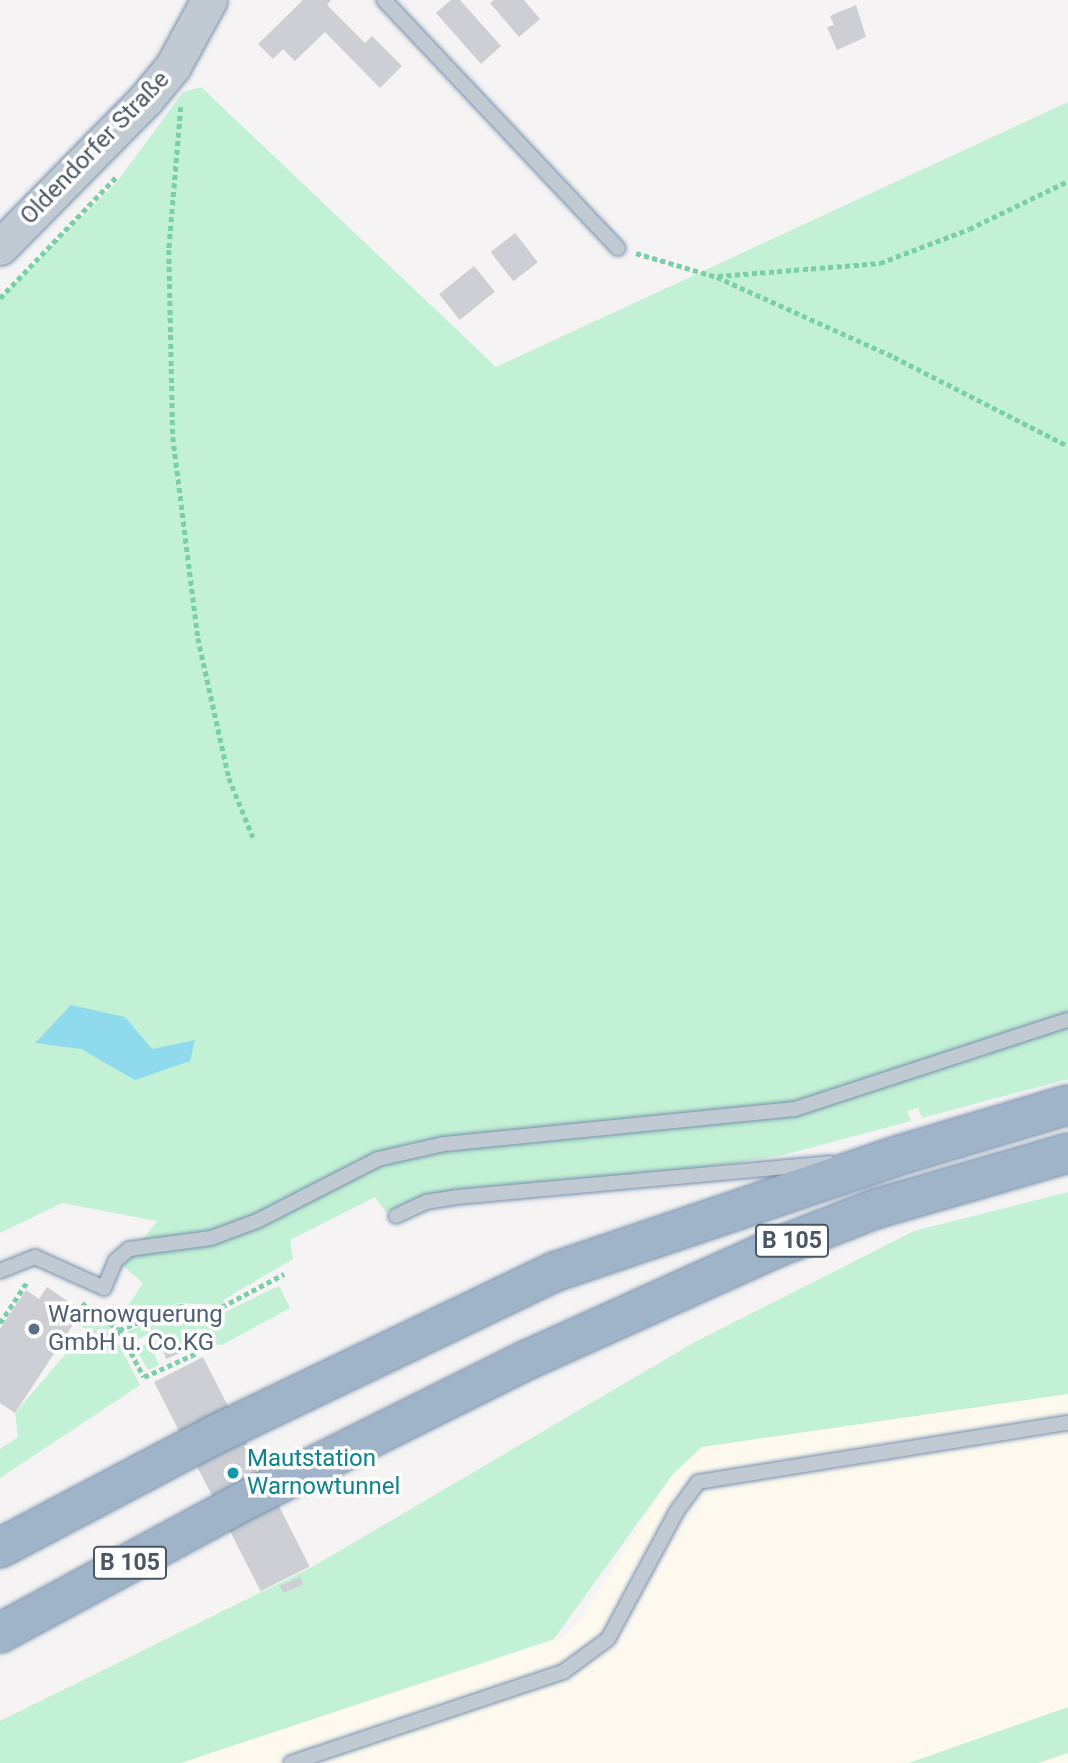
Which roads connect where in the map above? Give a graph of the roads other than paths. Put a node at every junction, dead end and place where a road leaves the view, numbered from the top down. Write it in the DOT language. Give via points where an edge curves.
graph roads {
  1 [pos="384,0"];
  2 [pos="208,5"];
  3 [pos="0,247"];
  4 [pos="618,248"];
  5 [pos="1068,1020"];
  6 [pos="1068,1105"];
  7 [pos="1068,1153"];
  8 [pos="900,1155"];
  9 [pos="396,1216"];
  10 [pos="0,1271"];
  11 [pos="1068,1423"];
  12 [pos="0,1548"];
  13 [pos="0,1633"];
  14 [pos="291,1763"];
  1 -- 4 [label="lane"];
  2 -- 3 [label="street, Oldendorfer Straße" via="173,66"];
  5 -- 10 [label="lane" via="795,1109 444,1144 378,1158 222,1234 129,1249 116,1261 104,1288 35,1257"];
  6 -- 8 [label="highway, B 105"];
  7 -- 13 [label="highway, B 105" via="875,1209 775,1248 515,1366 248,1499"];
  8 -- 9 [label="lane" via="457,1198 426,1202"];
  8 -- 12 [label="highway, B 105" via="598,1256 499,1295 212,1436"];
  11 -- 14 [label="lane" via="698,1482 677,1511 608,1639 563,1672"];
}
